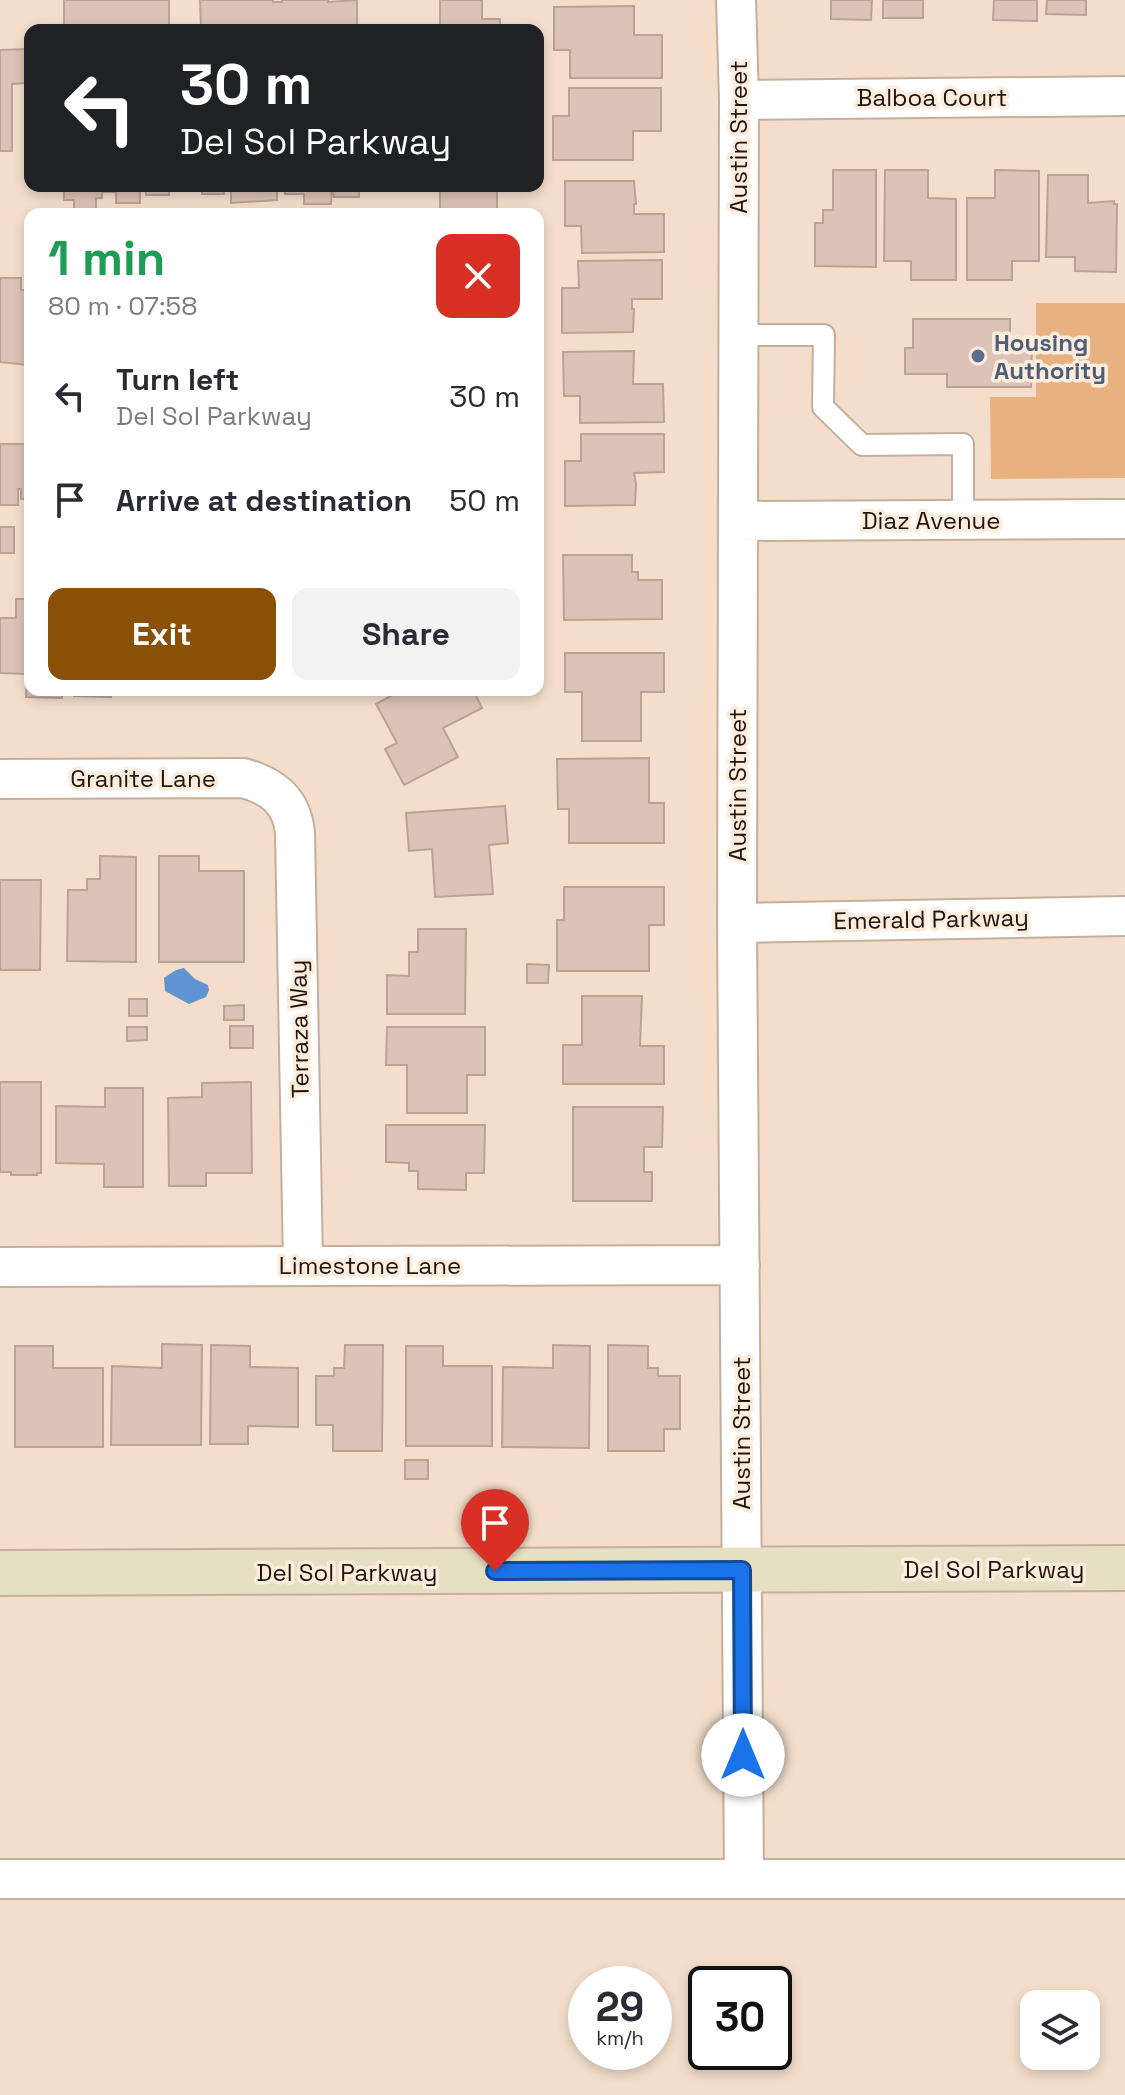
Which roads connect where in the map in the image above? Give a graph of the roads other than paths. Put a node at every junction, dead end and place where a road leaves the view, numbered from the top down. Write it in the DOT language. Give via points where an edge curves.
graph roads {
  1 [pos="736,0"];
  2 [pos="1125,96"];
  3 [pos="739,100"];
  4 [pos="738,335"];
  5 [pos="1125,519"];
  6 [pos="963,520"];
  7 [pos="738,521"];
  8 [pos="0,779"];
  9 [pos="282,797"];
  10 [pos="1125,916"];
  11 [pos="737,923"];
  12 [pos="303,1264"];
  13 [pos="740,1265"];
  14 [pos="0,1267"];
  15 [pos="1125,1568"];
  16 [pos="742,1570"];
  17 [pos="0,1573"];
  18 [pos="0,1879"];
  19 [pos="744,1879"];
  20 [pos="1125,1879"];
  1 -- 3 [label="street, Austin Street"];
  2 -- 3 [label="street, Balboa Court"];
  3 -- 4 [label="street, Austin Street"];
  4 -- 6 [label="lane" via="824,335 823,407 862,445 963,444"];
  4 -- 7 [label="street, Austin Street"];
  5 -- 6 [label="street, Diaz Avenue"];
  6 -- 7 [label="street, Diaz Avenue"];
  7 -- 11 [label="street, Austin Street"];
  8 -- 9 [label="street, Granite Lane" via="243,778"];
  9 -- 12 [label="street, Terraza Way" via="295,833"];
  10 -- 11 [label="street, Emerald Parkway"];
  11 -- 13 [label="street, Austin Street"];
  12 -- 13 [label="street, Limestone Lane"];
  12 -- 14 [label="street, Limestone Lane"];
  13 -- 16 [label="street, Austin Street"];
  15 -- 16 [label="street, Del Sol Parkway"];
  16 -- 17 [label="street, Del Sol Parkway"];
  16 -- 19 [label="street, Austin Street"];
  18 -- 19 [label="street"];
  19 -- 20 [label="street"];
}
